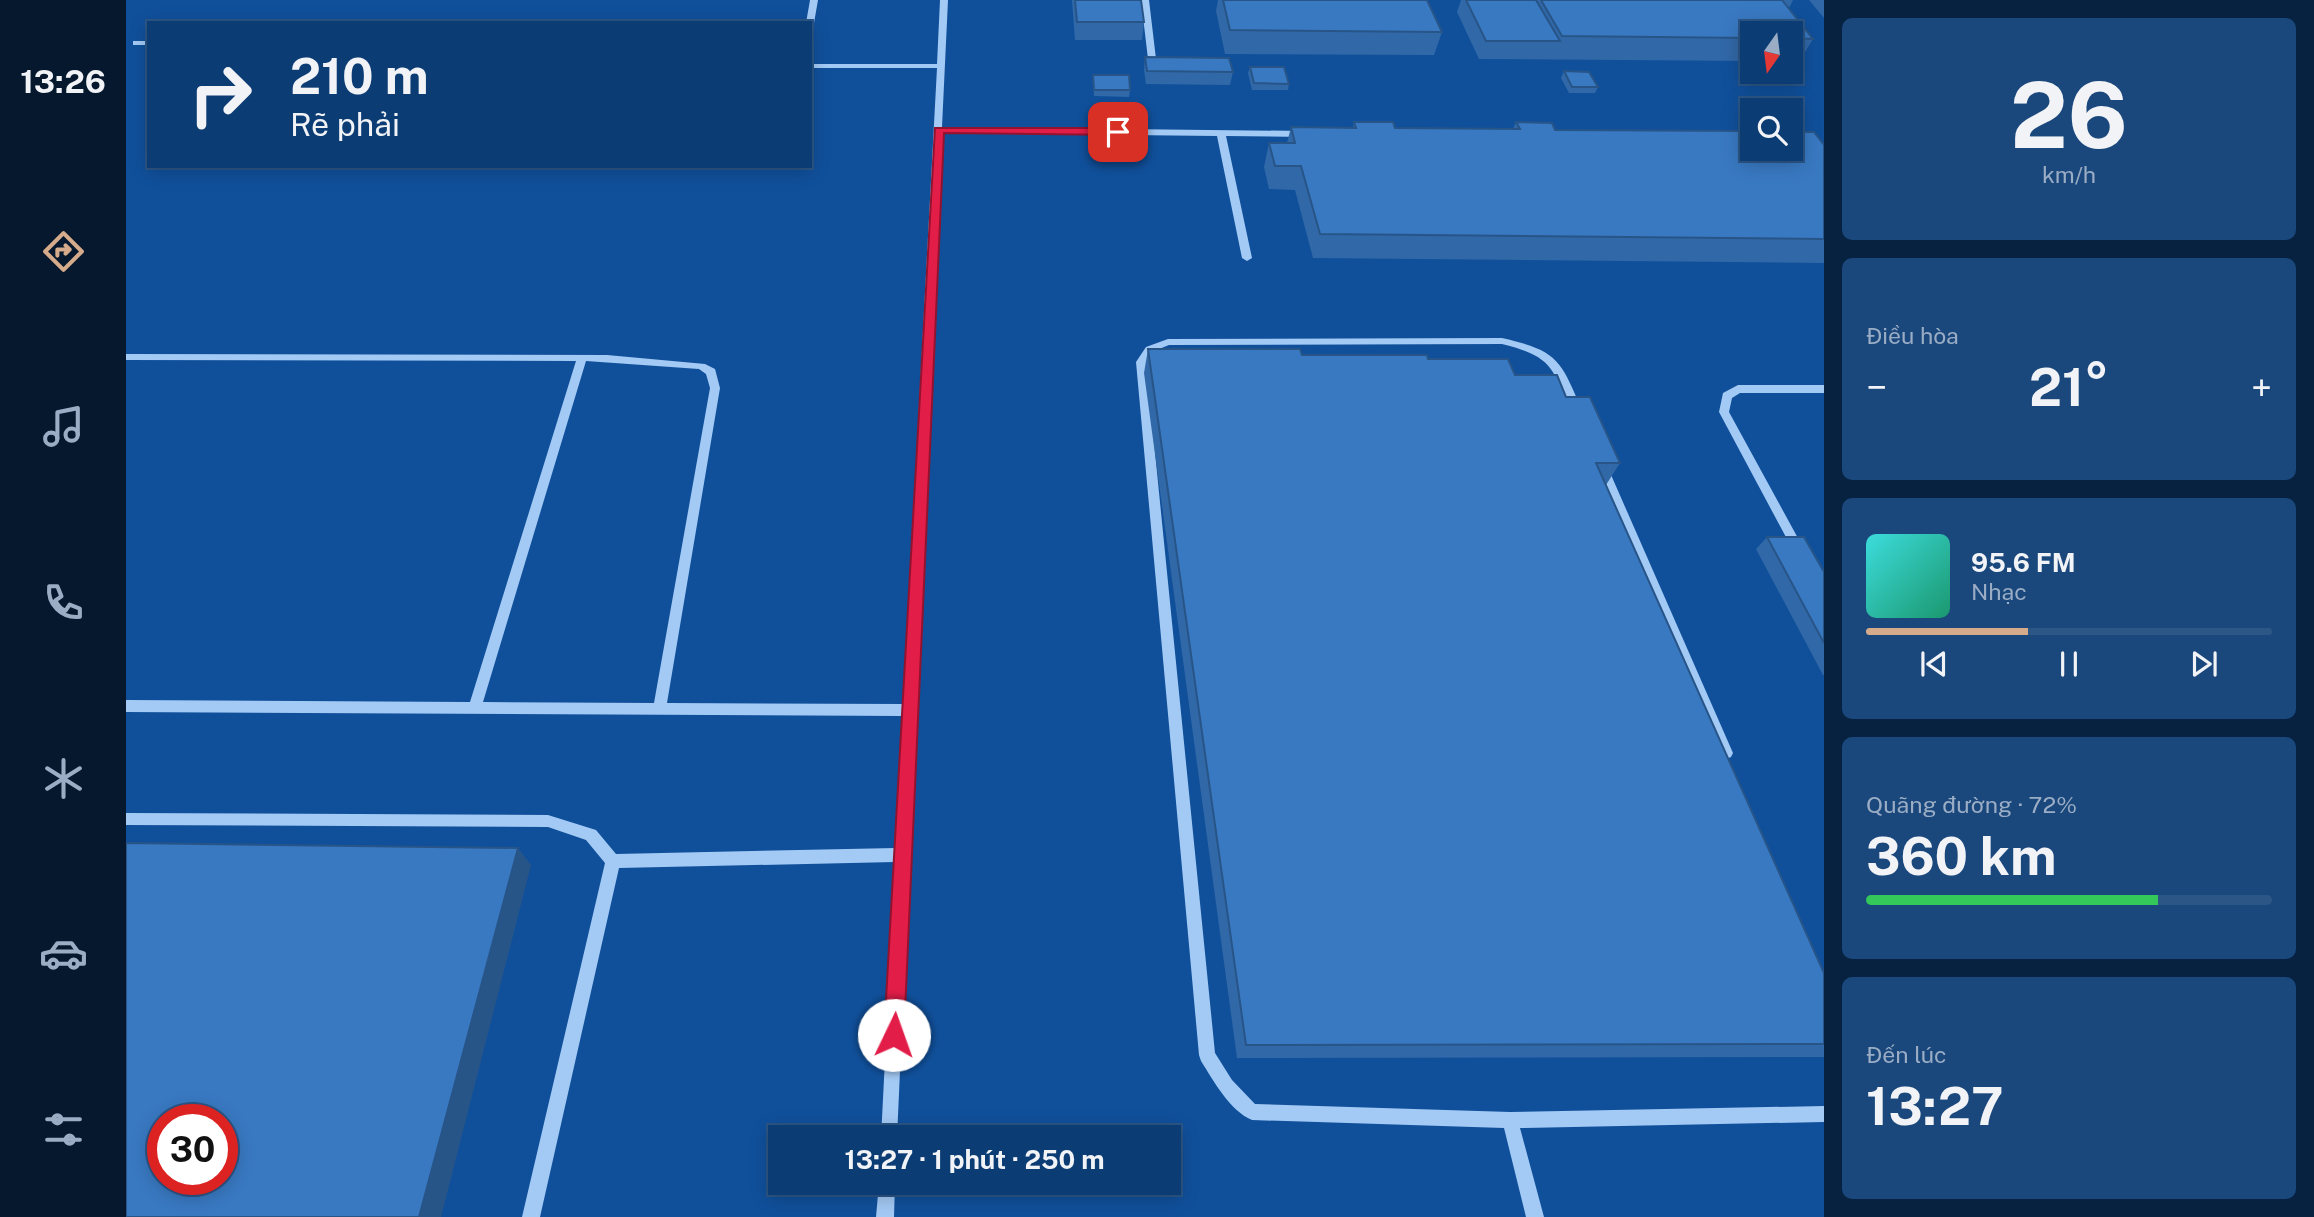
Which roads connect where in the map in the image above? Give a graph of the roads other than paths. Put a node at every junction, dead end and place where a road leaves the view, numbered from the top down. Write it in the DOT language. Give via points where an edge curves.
graph roads {
  1 [pos="814,0"];
  2 [pos="944,0"];
  3 [pos="1145,0"];
  4 [pos="810,21"];
  5 [pos="135,43"];
  6 [pos="147,43"];
  7 [pos="1152,59"];
  8 [pos="812,66"];
  9 [pos="940,66"];
  10 [pos="939,130"];
  11 [pos="1221,133"];
  12 [pos="1319,134"];
  13 [pos="1247,258"];
  14 [pos="126,357"];
  15 [pos="582,359"];
  16 [pos="1824,389"];
  17 [pos="1583,424"];
  18 [pos="1594,450"];
  19 [pos="1804,560"];
  20 [pos="126,706"];
  21 [pos="475,708"];
  22 [pos="659,709"];
  23 [pos="910,710"];
  24 [pos="1731,765"];
  25 [pos="126,819"];
  26 [pos="902,855"];
  27 [pos="613,861"];
  28 [pos="1824,1114"];
  29 [pos="1510,1119"];
  30 [pos="890,1125"];
  31 [pos="886,1195"];
  32 [pos="531,1217"];
  33 [pos="885,1217"];
  34 [pos="1535,1217"];
  1 -- 4 [label="street"];
  2 -- 9 [label="street"];
  3 -- 7 [label="street"];
  5 -- 6 [label="street"];
  8 -- 9 [label="street"];
  9 -- 10 [label="street"];
  10 -- 11 [label="street"];
  10 -- 23 [label="street"];
  11 -- 12 [label="street"];
  11 -- 13 [label="street"];
  14 -- 15 [label="street"];
  15 -- 21 [label="street"];
  15 -- 22 [label="street" via="701,366 714,378"];
  16 -- 19 [label="street" via="1738,389 1727,396 1724,412"];
  17 -- 29 [label="street" via="1556,361 1535,348 1502,341 1168,342 1150,349 1141,362 1207,1055 1226,1086 1252,1112"];
  18 -- 24 [label="street"];
  20 -- 21 [label="street"];
  21 -- 22 [label="street"];
  22 -- 23 [label="street"];
  23 -- 26 [label="street"];
  25 -- 27 [label="street" via="548,821 591,835"];
  26 -- 27 [label="street"];
  26 -- 30 [label="street"];
  27 -- 32 [label="street"];
  28 -- 29 [label="street"];
  29 -- 34 [label="street"];
  31 -- 33 [label="street"];
}
